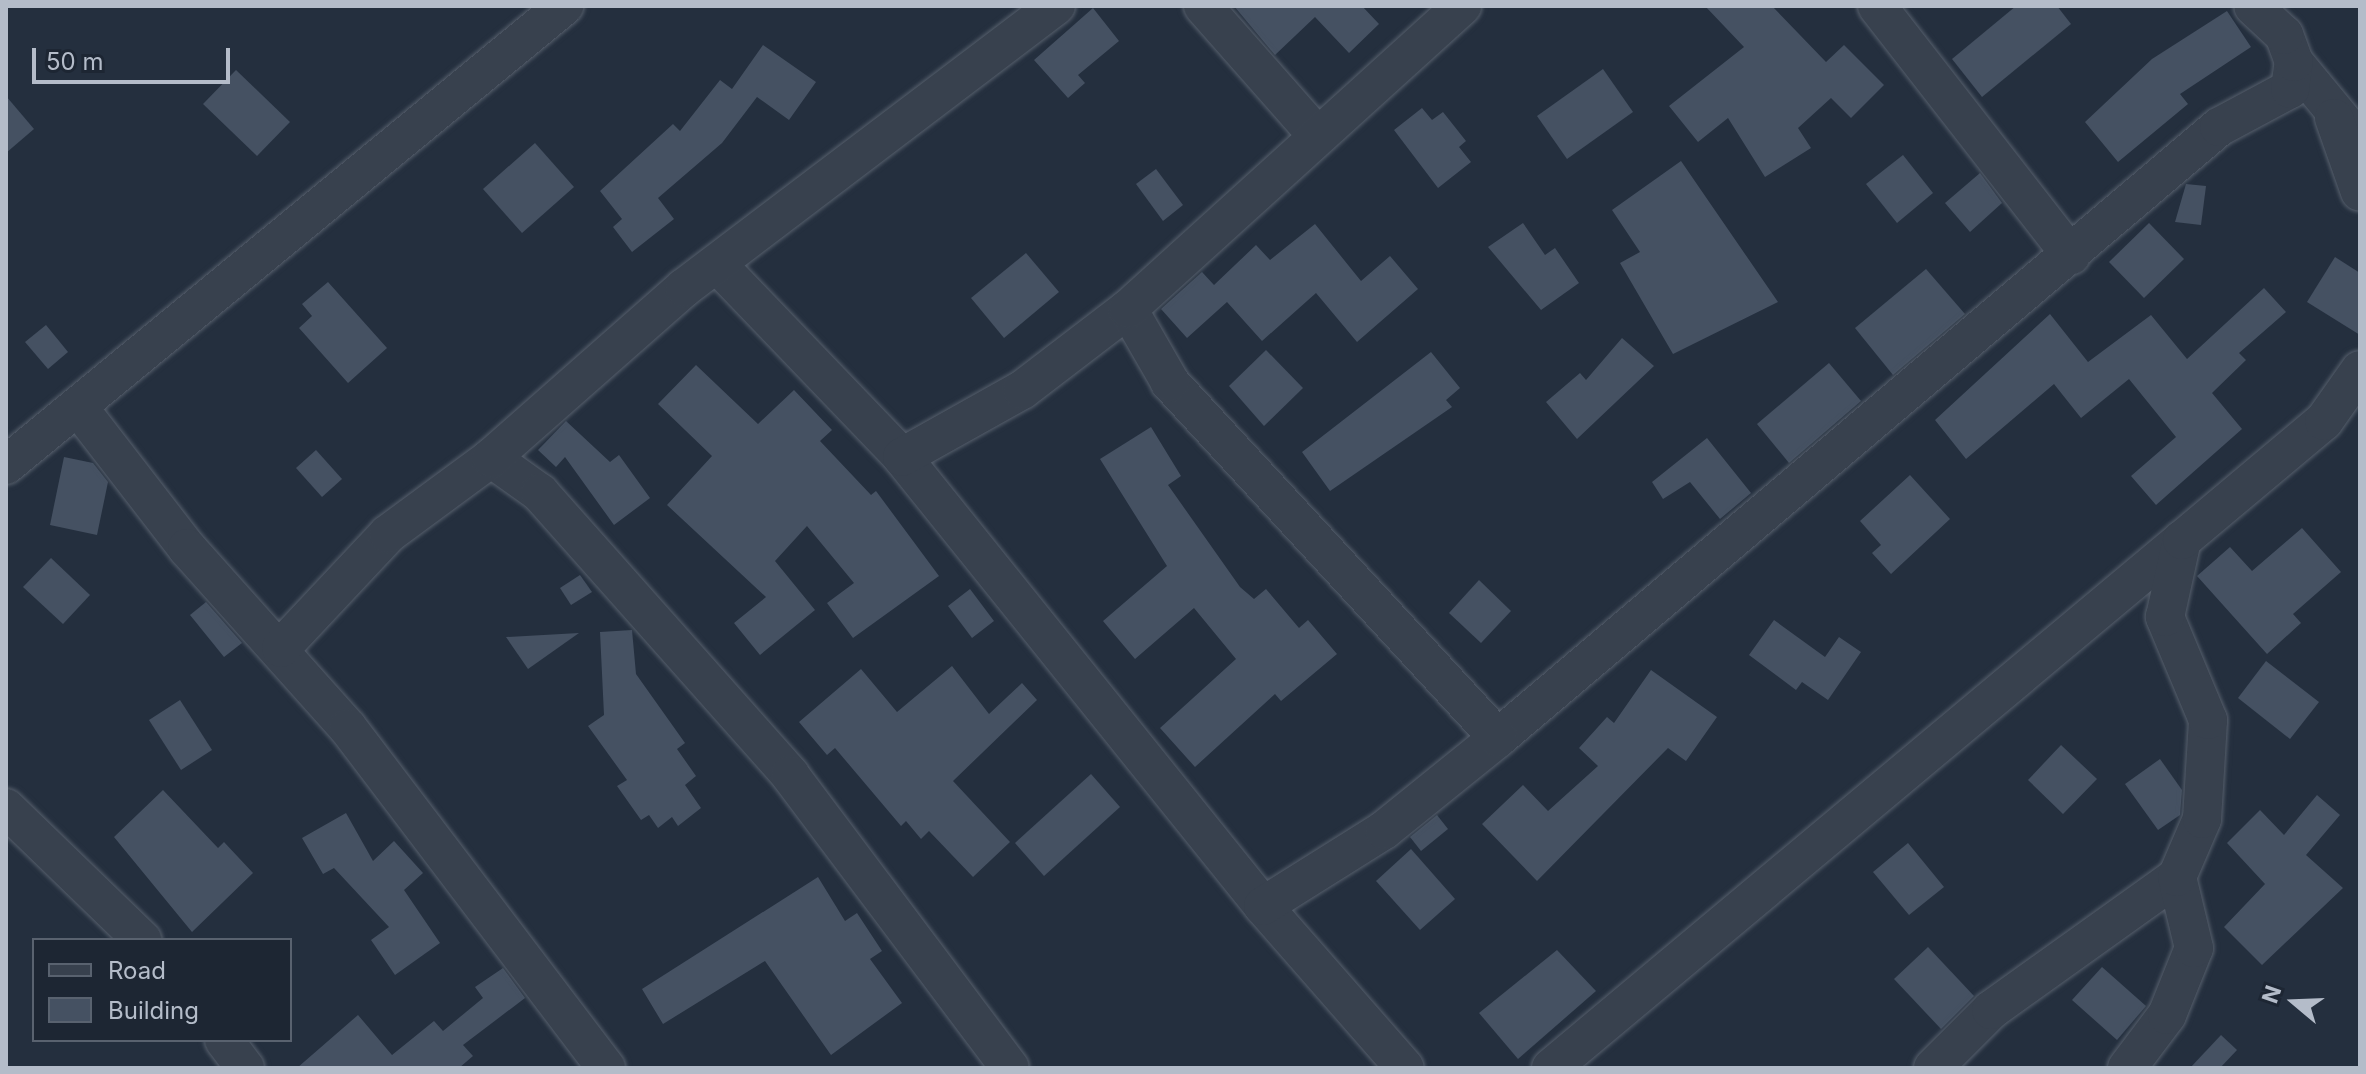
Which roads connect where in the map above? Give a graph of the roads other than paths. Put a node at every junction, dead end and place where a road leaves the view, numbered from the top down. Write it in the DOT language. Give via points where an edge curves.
graph roads {
  1 [pos="1056,6"];
  2 [pos="1203,6"];
  3 [pos="1462,6"];
  4 [pos="1877,6"];
  5 [pos="2253,6"];
  6 [pos="551,10"];
  7 [pos="2294,62"];
  8 [pos="2333,115"];
  9 [pos="1315,133"];
  10 [pos="2360,142"];
  11 [pos="2360,192"];
  12 [pos="2071,255"];
  13 [pos="718,265"];
  14 [pos="1128,309"];
  15 [pos="2356,382"];
  16 [pos="78,407"];
  17 [pos="902,457"];
  18 [pos="491,458"];
  19 [pos="6,465"];
  20 [pos="2182,540"];
  21 [pos="281,648"];
  22 [pos="1498,738"];
  23 [pos="6,808"];
  24 [pos="2177,877"];
  25 [pos="1263,906"];
  26 [pos="140,938"];
  27 [pos="226,1042"];
  28 [pos="245,1068"];
  29 [pos="606,1068"];
  30 [pos="1010,1068"];
  31 [pos="1405,1068"];
  32 [pos="1551,1068"];
  33 [pos="1933,1068"];
  34 [pos="2127,1068"];
  1 -- 13 [label="street"];
  2 -- 9 [label="street"];
  3 -- 9 [label="street"];
  4 -- 12 [label="street"];
  5 -- 7 [label="street" via="2284,35"];
  6 -- 16 [label="street"];
  7 -- 8 [label="street"];
  7 -- 12 [label="street" via="2290,89 2219,127"];
  8 -- 10 [label="street"];
  8 -- 11 [label="street"];
  9 -- 14 [label="street"];
  12 -- 22 [label="street"];
  13 -- 17 [label="street"];
  13 -- 18 [label="street"];
  14 -- 17 [label="street" via="1022,390"];
  14 -- 22 [label="street" via="1170,382"];
  15 -- 20 [label="street"];
  16 -- 19 [label="street"];
  16 -- 21 [label="street" via="187,548"];
  17 -- 25 [label="street"];
  18 -- 21 [label="street" via="388,534"];
  18 -- 30 [label="street" via="540,493 790,775"];
  20 -- 24 [label="street" via="2165,617 2208,720 2202,819"];
  20 -- 32 [label="street"];
  21 -- 29 [label="street"];
  22 -- 25 [label="street" via="1384,830"];
  23 -- 26 [label="street"];
  24 -- 33 [label="street" via="1991,1010"];
  24 -- 34 [label="street" via="2194,948 2167,1015"];
  25 -- 31 [label="street"];
  27 -- 28 [label="street"];
}
